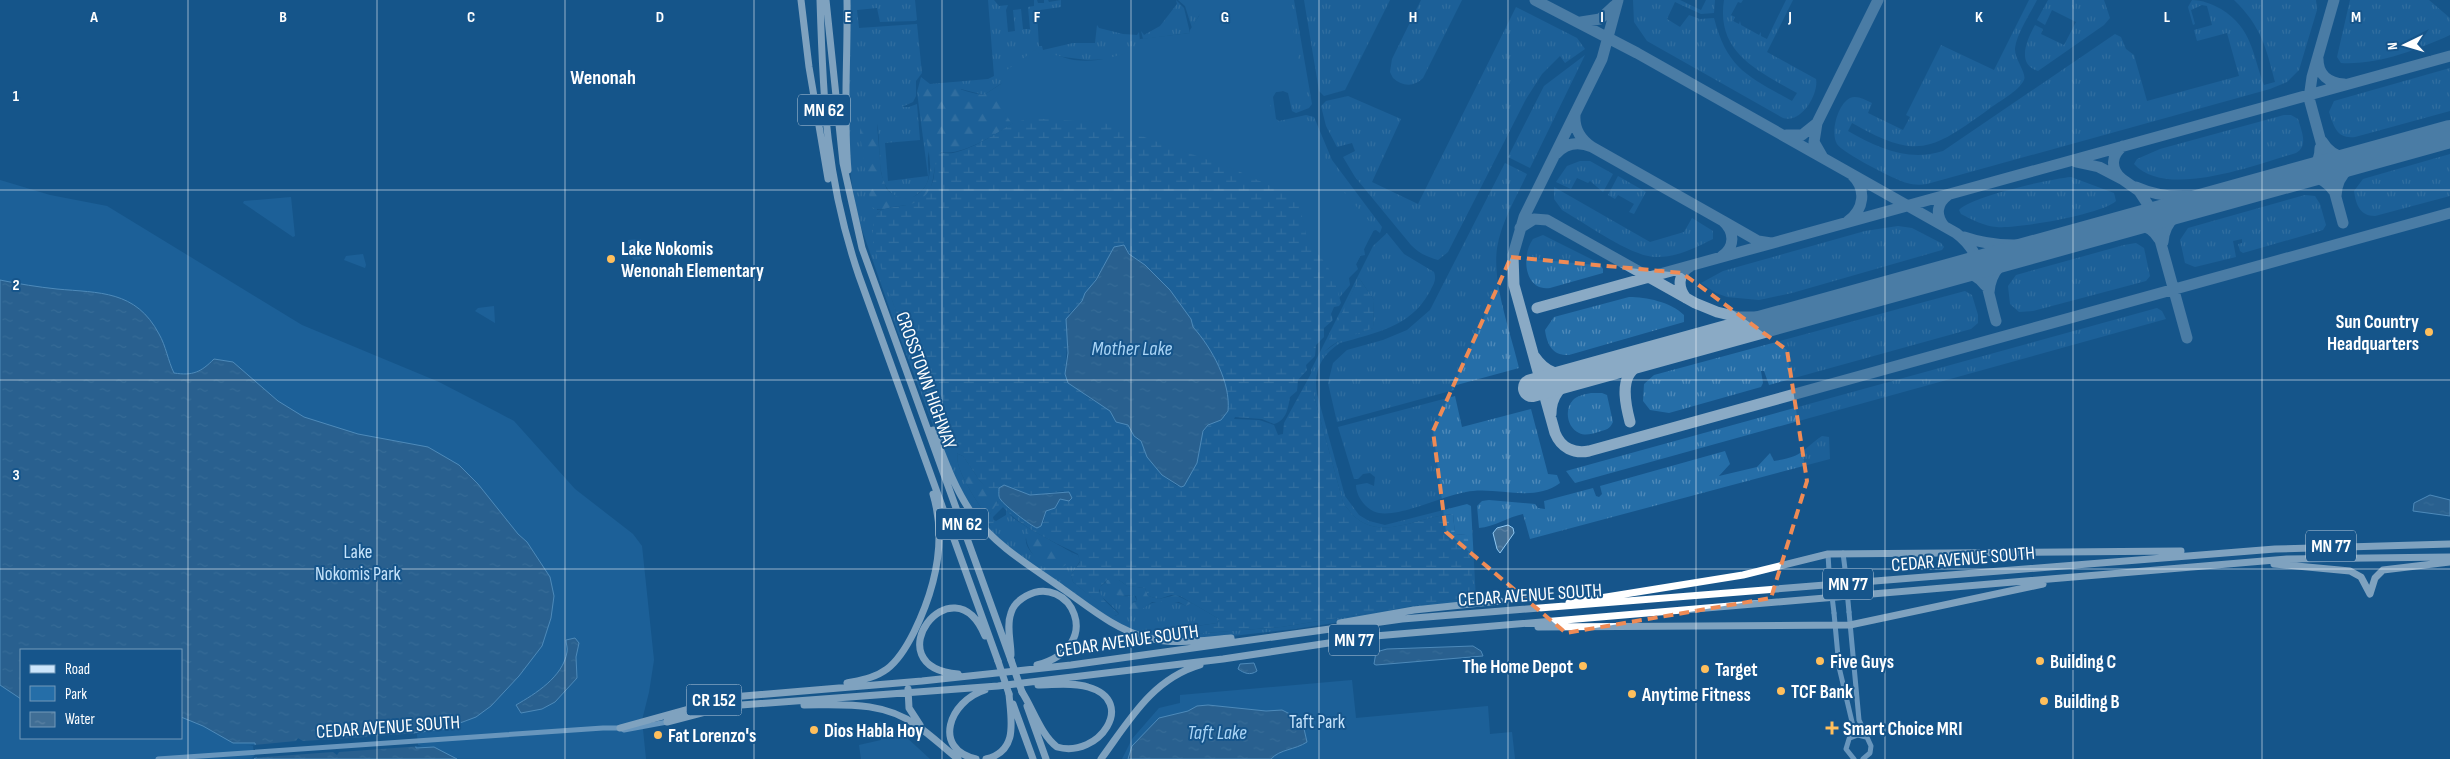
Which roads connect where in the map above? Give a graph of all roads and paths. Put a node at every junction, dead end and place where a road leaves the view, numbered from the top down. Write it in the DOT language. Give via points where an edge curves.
graph roads {
  1 [pos="801,0"];
  2 [pos="820,0"];
  3 [pos="826,0"];
  4 [pos="847,0"];
  5 [pos="851,205"];
  6 [pos="841,220"];
  7 [pos="913,388"];
  8 [pos="922,450"];
  9 [pos="2450,544"];
  10 [pos="1844,553"];
  11 [pos="1828,554"];
  12 [pos="2212,554"];
  13 [pos="2450,557"];
  14 [pos="2256,562"];
  15 [pos="2450,562"];
  16 [pos="2108,574"];
  17 [pos="1500,601"];
  18 [pos="1484,613"];
  19 [pos="1850,625"];
  20 [pos="1835,626"];
  21 [pos="1485,628"];
  22 [pos="1304,632"];
  23 [pos="1274,636"];
  24 [pos="1223,659"];
  25 [pos="1011,660"];
  26 [pos="998,661"];
  27 [pos="1018,671"];
  28 [pos="978,675"];
  29 [pos="922,681"];
  30 [pos="1022,683"];
  31 [pos="998,686"];
  32 [pos="825,688"];
  33 [pos="1022,692"];
  34 [pos="907,694"];
  35 [pos="1010,694"];
  36 [pos="769,704"];
  37 [pos="667,722"];
  38 [pos="620,728"];
  39 [pos="1866,737"];
  40 [pos="1850,738"];
  41 [pos="936,741"];
  42 [pos="1852,758"];
  43 [pos="158,759"];
  44 [pos="958,759"];
  45 [pos="976,759"];
  46 [pos="986,759"];
  47 [pos="1032,759"];
  48 [pos="1046,759"];
  49 [pos="1101,759"];
  50 [pos="1865,759"];
  1 -- 6 [label="highway" via="828,180"];
  2 -- 6 [label="highway, CROSSTOWN HIGHWAY / MN 62" via="826,138"];
  3 -- 5 [label="highway, CROSSTOWN HIGHWAY / MN 62" via="838,127"];
  4 -- 5 [label="highway" via="846,132"];
  5 -- 7 [label="highway, CROSSTOWN HIGHWAY / MN 62" via="862,248"];
  6 -- 8 [label="highway, CROSSTOWN HIGHWAY / MN 62"];
  7 -- 23 [label="highway" via="958,490 981,524 1008,551 1103,617 1132,633 1166,641"];
  7 -- 25 [label="highway, CROSSTOWN HIGHWAY / MN 62"];
  8 -- 26 [label="highway, CROSSTOWN HIGHWAY / MN 62"];
  8 -- 32 [label="highway" via="938,527 937,564 928,599 908,643 892,665 875,676"];
  9 -- 12 [label="highway, CEDAR AVENUE SOUTH / MN 77" via="2341,546"];
  10 -- 11 [label="highway"];
  10 -- 12 [label="highway" via="2196,551"];
  10 -- 19 [label="main road, bridge"];
  11 -- 18 [label="highway" via="1743,575"];
  11 -- 20 [label="main road, bridge"];
  12 -- 18 [label="highway, CEDAR AVENUE SOUTH / MN 77"];
  13 -- 14 [label="highway, CEDAR AVENUE SOUTH / MN 77"];
  14 -- 15 [label="highway" via="2350,571 2361,577 2370,594 2374,578 2383,570"];
  14 -- 16 [label="highway, CEDAR AVENUE SOUTH / MN 77"];
  16 -- 19 [label="highway" via="2034,586"];
  16 -- 21 [label="highway, CEDAR AVENUE SOUTH / MN 77"];
  17 -- 22 [label="highway" via="1414,610"];
  18 -- 22 [label="highway, CEDAR AVENUE SOUTH / MN 77" via="1402,619"];
  19 -- 20 [label="highway"];
  19 -- 39 [label="main road" via="1859,720"];
  20 -- 21 [label="highway"];
  20 -- 40 [label="main road" via="1839,667 1853,726"];
  21 -- 24 [label="highway, CEDAR AVENUE SOUTH / MN 77" via="1375,636"];
  22 -- 23 [label="highway, CEDAR AVENUE SOUTH / MN 77"];
  23 -- 27 [label="highway, CEDAR AVENUE SOUTH / MN 77"];
  24 -- 30 [label="highway, CEDAR AVENUE SOUTH / MN 77"];
  24 -- 49 [label="highway" via="1185,670 1156,688"];
  25 -- 27 [label="highway" via="1009,622 1016,604 1030,594 1042,592 1064,600 1073,610 1076,623 1070,647 1050,661"];
  25 -- 33 [label="highway, CROSSTOWN HIGHWAY / MN 62, bridge"];
  26 -- 28 [label="highway" via="973,617 954,610 936,614 927,621 920,636 927,662 945,673"];
  26 -- 35 [label="highway, CROSSTOWN HIGHWAY / MN 62, bridge"];
  27 -- 28 [label="highway, CEDAR AVENUE SOUTH / CR 152"];
  28 -- 29 [label="highway, CEDAR AVENUE SOUTH / CR 152"];
  29 -- 32 [label="highway, CEDAR AVENUE SOUTH / CR 152"];
  29 -- 34 [label="highway" via="910,687"];
  30 -- 31 [label="highway, CEDAR AVENUE SOUTH / CR 152"];
  30 -- 33 [label="highway" via="1094,689 1110,708 1112,721 1108,734 1091,751 1074,753 1062,750 1046,734"];
  31 -- 34 [label="highway, CEDAR AVENUE SOUTH / CR 152"];
  31 -- 45 [label="highway" via="966,699 955,711 951,722 950,734 954,744 963,754"];
  32 -- 38 [label="highway, CEDAR AVENUE SOUTH / CR 152" via="724,698"];
  33 -- 48 [label="highway, CROSSTOWN HIGHWAY / MN 62"];
  34 -- 36 [label="highway, CEDAR AVENUE SOUTH / CR 152"];
  34 -- 41 [label="highway" via="913,716"];
  35 -- 46 [label="highway" via="1011,738 1001,753"];
  35 -- 47 [label="highway, CROSSTOWN HIGHWAY / MN 62"];
  36 -- 37 [label="highway, CEDAR AVENUE SOUTH / CR 152" via="717,708"];
  36 -- 41 [label="highway" via="875,707 901,716"];
  37 -- 38 [label="main road, CEDAR AVENUE SOUTH / CR 152"];
  38 -- 43 [label="main road, CEDAR AVENUE SOUTH / CR 152"];
  39 -- 40 [label="main road"];
  39 -- 50 [label="main road" via="1871,749"];
  40 -- 42 [label="main road" via="1846,749"];
  41 -- 44 [label="highway"];
}
